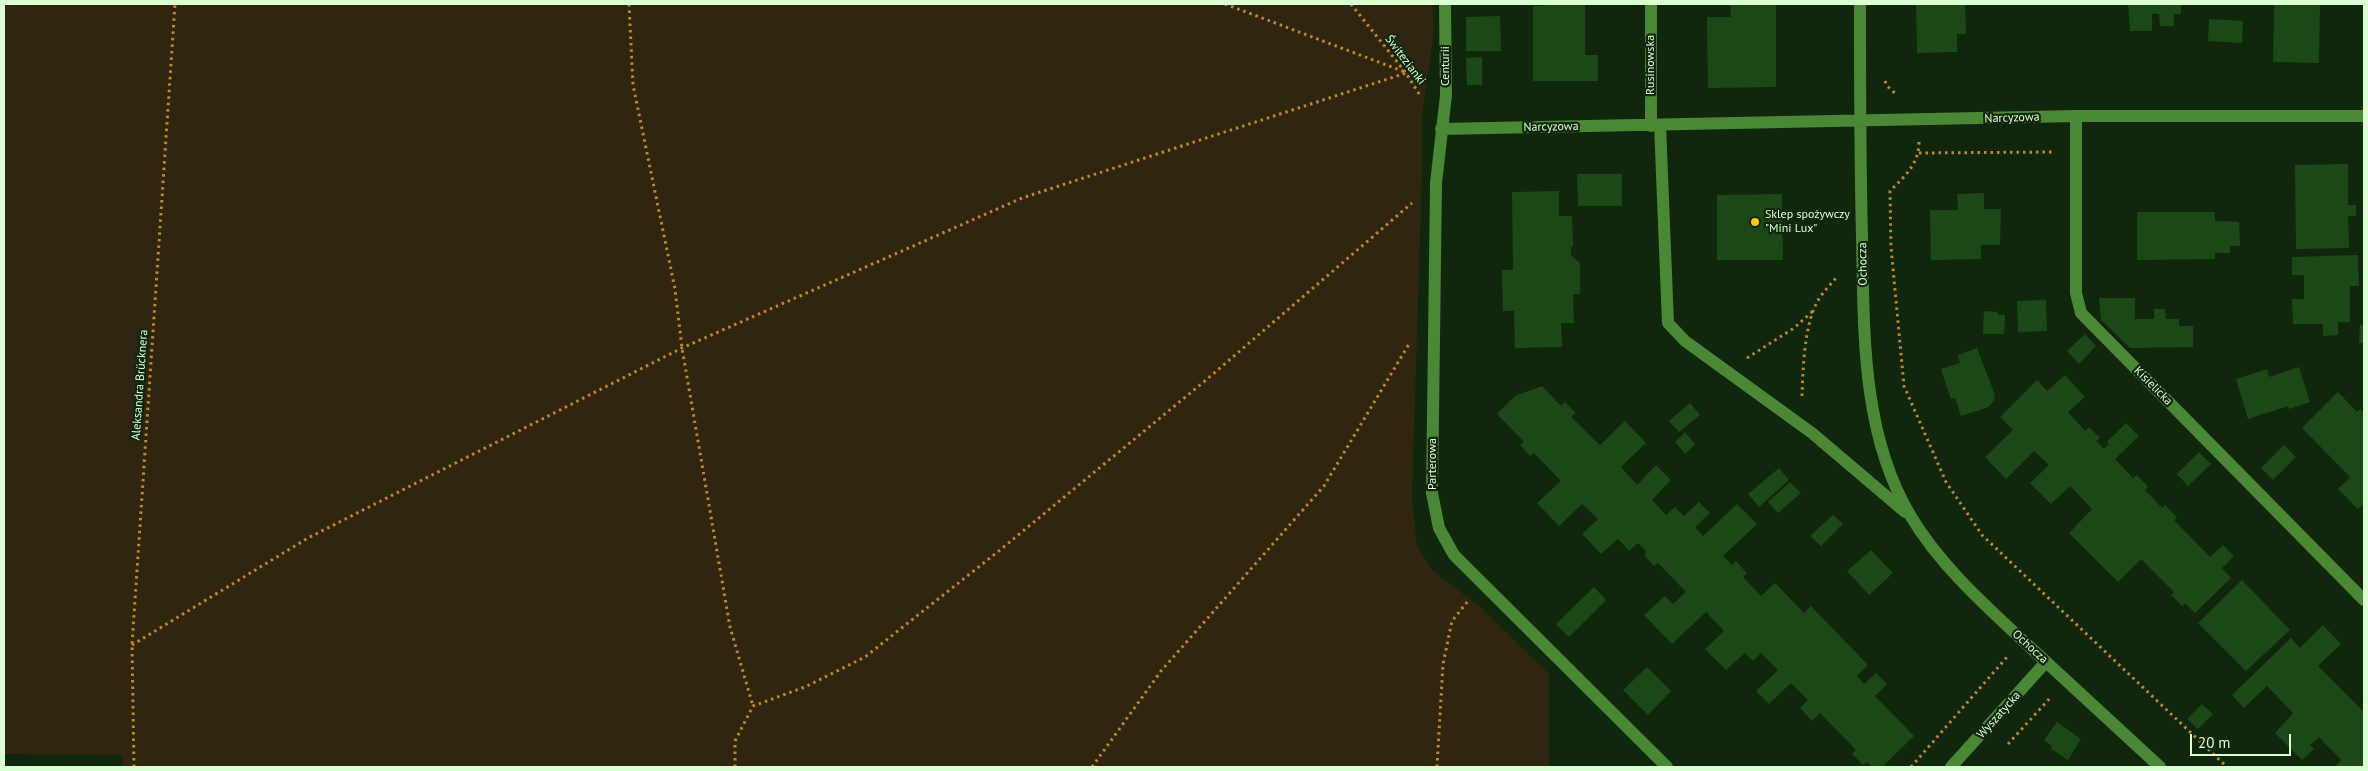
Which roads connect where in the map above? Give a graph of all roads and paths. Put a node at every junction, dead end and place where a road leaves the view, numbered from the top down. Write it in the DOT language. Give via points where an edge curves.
graph roads {
  1 [pos="174,4"];
  2 [pos="629,4"];
  3 [pos="1225,4"];
  4 [pos="1350,4"];
  5 [pos="1445,4"];
  6 [pos="1651,4"];
  7 [pos="1860,4"];
  8 [pos="1406,73"];
  9 [pos="2076,116"];
  10 [pos="2364,116"];
  11 [pos="1918,120"];
  12 [pos="1859,122"];
  13 [pos="1656,125"];
  14 [pos="1441,129"];
  15 [pos="2076,152"];
  16 [pos="1919,153"];
  17 [pos="1436,184"];
  18 [pos="1838,275"];
  19 [pos="1813,310"];
  20 [pos="1409,343"];
  21 [pos="682,348"];
  22 [pos="1726,372"];
  23 [pos="1812,433"];
  24 [pos="1910,517"];
  25 [pos="1482,583"];
  26 [pos="2364,600"];
  27 [pos="2022,640"];
  28 [pos="132,645"];
  29 [pos="2046,662"];
  30 [pos="2066,680"];
  31 [pos="753,706"];
  32 [pos="2006,746"];
  33 [pos="134,767"];
  34 [pos="735,767"];
  35 [pos="1092,767"];
  36 [pos="1437,767"];
  37 [pos="1667,767"];
  38 [pos="1911,767"];
  39 [pos="1951,767"];
  40 [pos="2160,767"];
  41 [pos="2227,767"];
  1 -- 28 [label="path, Aleksandra Brücknera"];
  2 -- 21 [label="path" via="633,84 675,289"];
  3 -- 8 [label="path"];
  4 -- 8 [label="path, Świtezianki"];
  5 -- 14 [label="street, Centurii" via="1446,95"];
  6 -- 13 [label="street, Rusinowska"];
  7 -- 12 [label="street, Ochocza"];
  8 -- 14 [label="path, Świtezianki"];
  8 -- 21 [label="path" via="1022,198"];
  9 -- 10 [label="street, Narcyzowa"];
  9 -- 11 [label="street, Narcyzowa"];
  9 -- 15 [label="street, Kisielicka"];
  11 -- 12 [label="street, Narcyzowa"];
  11 -- 16 [label="path"];
  12 -- 13 [label="street, Narcyzowa"];
  12 -- 24 [label="street, Ochocza" via="1865,352 1871,402 1895,486"];
  13 -- 14 [label="street, Narcyzowa"];
  13 -- 22 [label="street, Ochocza" via="1668,323 1685,341"];
  14 -- 17 [label="street, Parterowa"];
  15 -- 16 [label="path"];
  15 -- 26 [label="street, Kisielicka" via="2076,293 2081,313"];
  16 -- 41 [label="path" via="1914,167 1890,191 1897,331 1904,386 1946,482 1982,535"];
  17 -- 25 [label="street, Parterowa" via="1432,493 1439,528 1454,555"];
  17 -- 31 [label="path" via="1206,380 865,657 805,687"];
  18 -- 19 [label="path"];
  19 -- 22 [label="path" via="1794,328"];
  19 -- 23 [label="path" via="1803,369 1802,399"];
  20 -- 35 [label="path" via="1324,486 1161,671"];
  21 -- 28 [label="path" via="308,538"];
  21 -- 31 [label="path" via="730,628"];
  22 -- 23 [label="street, Ochocza"];
  23 -- 24 [label="street, Ochocza"];
  24 -- 27 [label="street, Ochocza" via="1987,608"];
  25 -- 36 [label="path" via="1452,621 1443,664"];
  25 -- 37 [label="street, Parterowa"];
  27 -- 29 [label="street, Ochocza"];
  27 -- 38 [label="path"];
  28 -- 33 [label="path, Aleksandra Brücknera"];
  29 -- 30 [label="street, Ochocza"];
  29 -- 39 [label="street, Wyszatycka"];
  30 -- 32 [label="path"];
  30 -- 40 [label="street, Ochocza"];
  31 -- 34 [label="path" via="735,741"];
}
